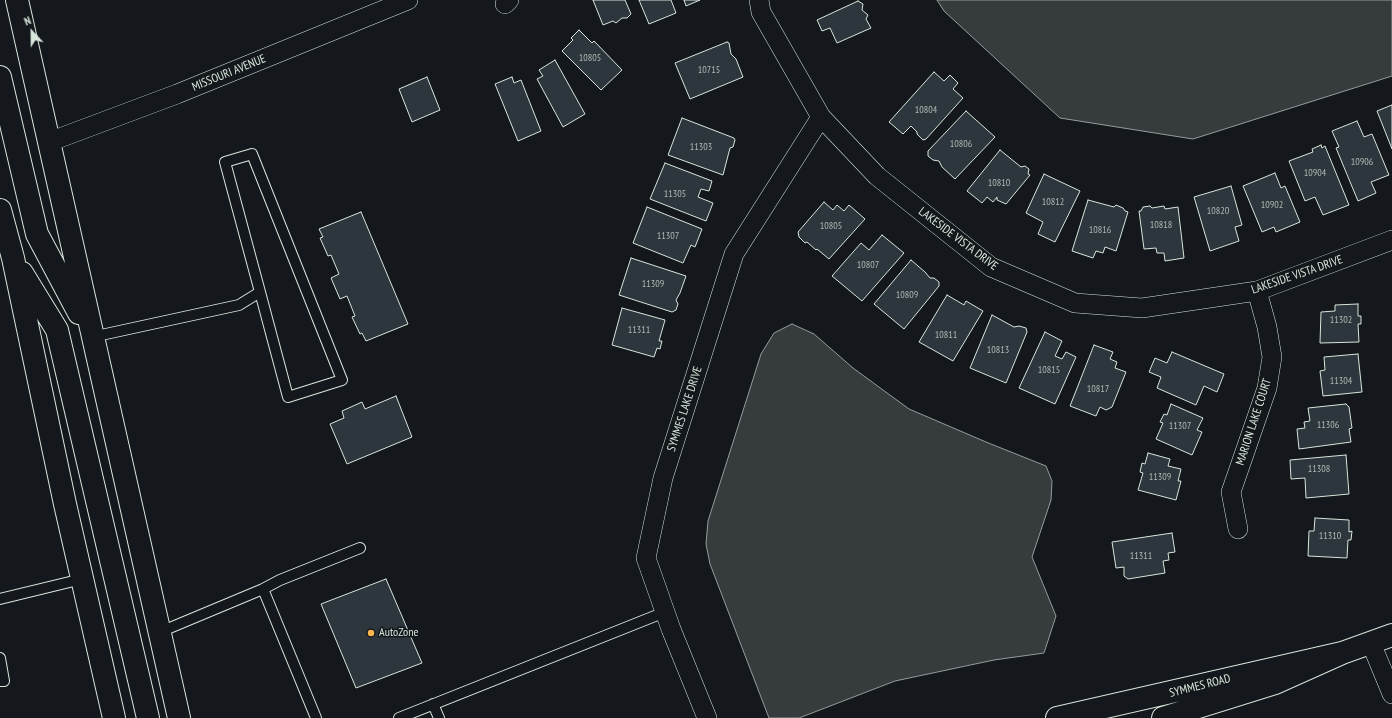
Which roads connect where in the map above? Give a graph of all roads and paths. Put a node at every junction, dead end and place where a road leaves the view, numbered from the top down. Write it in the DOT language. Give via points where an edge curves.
graph roads {
  1 [pos="17,0"];
  2 [pos="408,0"];
  3 [pos="759,0"];
  4 [pos="0,77"];
  5 [pos="820,118"];
  6 [pos="49,142"];
  7 [pos="0,210"];
  8 [pos="1392,240"];
  9 [pos="13,258"];
  10 [pos="1257,291"];
  11 [pos="260,292"];
  12 [pos="92,337"];
  13 [pos="1238,529"];
  14 [pos="360,548"];
  15 [pos="82,579"];
  16 [pos="263,589"];
  17 [pos="0,599"];
  18 [pos="665,612"];
  19 [pos="160,632"];
  20 [pos="1392,635"];
  21 [pos="1371,643"];
  22 [pos="1342,653"];
  23 [pos="0,658"];
  24 [pos="0,681"];
  25 [pos="1392,694"];
  26 [pos="434,704"];
  27 [pos="114,718"];
  28 [pos="148,718"];
  29 [pos="179,718"];
  30 [pos="316,718"];
  31 [pos="399,718"];
  32 [pos="439,718"];
  33 [pos="707,718"];
  34 [pos="1057,718"];
  35 [pos="1163,718"];
  1 -- 6 [label="main road"];
  2 -- 6 [label="street, MISSOURI AVENUE" via="177,94"];
  3 -- 5 [label="street, LAKESIDE VISTA DRIVE" via="761,12"];
  4 -- 12 [label="main road" via="37,234"];
  5 -- 10 [label="street, LAKESIDE VISTA DRIVE" via="877,176 991,267 1075,303 1142,308"];
  5 -- 18 [label="street, SYMMES LAKE DRIVE" via="734,254 665,471 646,558"];
  6 -- 12 [label="main road"];
  7 -- 9 [label="main road"];
  8 -- 10 [label="street, LAKESIDE VISTA DRIVE"];
  9 -- 15 [label="main road"];
  9 -- 28 [label="main road" via="57,330"];
  10 -- 13 [label="street, MARION LAKE COURT" via="1272,357 1266,388 1231,492"];
  11 -- 11 [label="lane" via="225,162 252,154 342,380 288,397"];
  11 -- 12 [label="lane" via="239,305"];
  12 -- 19 [label="main road"];
  14 -- 16 [label="lane"];
  15 -- 17 [label="lane"];
  15 -- 27 [label="main road"];
  16 -- 19 [label="lane"];
  16 -- 30 [label="lane"];
  18 -- 26 [label="lane"];
  18 -- 33 [label="street, SYMMES LAKE DRIVE"];
  19 -- 29 [label="main road"];
  20 -- 21 [label="main road, SYMMES ROAD"];
  21 -- 22 [label="main road, SYMMES ROAD"];
  21 -- 25 [label="street"];
  22 -- 34 [label="main road, SYMMES ROAD"];
  22 -- 35 [label="main road, SYMMES ROAD" via="1275,683"];
  23 -- 24 [label="lane" via="4,680"];
  26 -- 31 [label="lane"];
  26 -- 32 [label="lane"];
}
